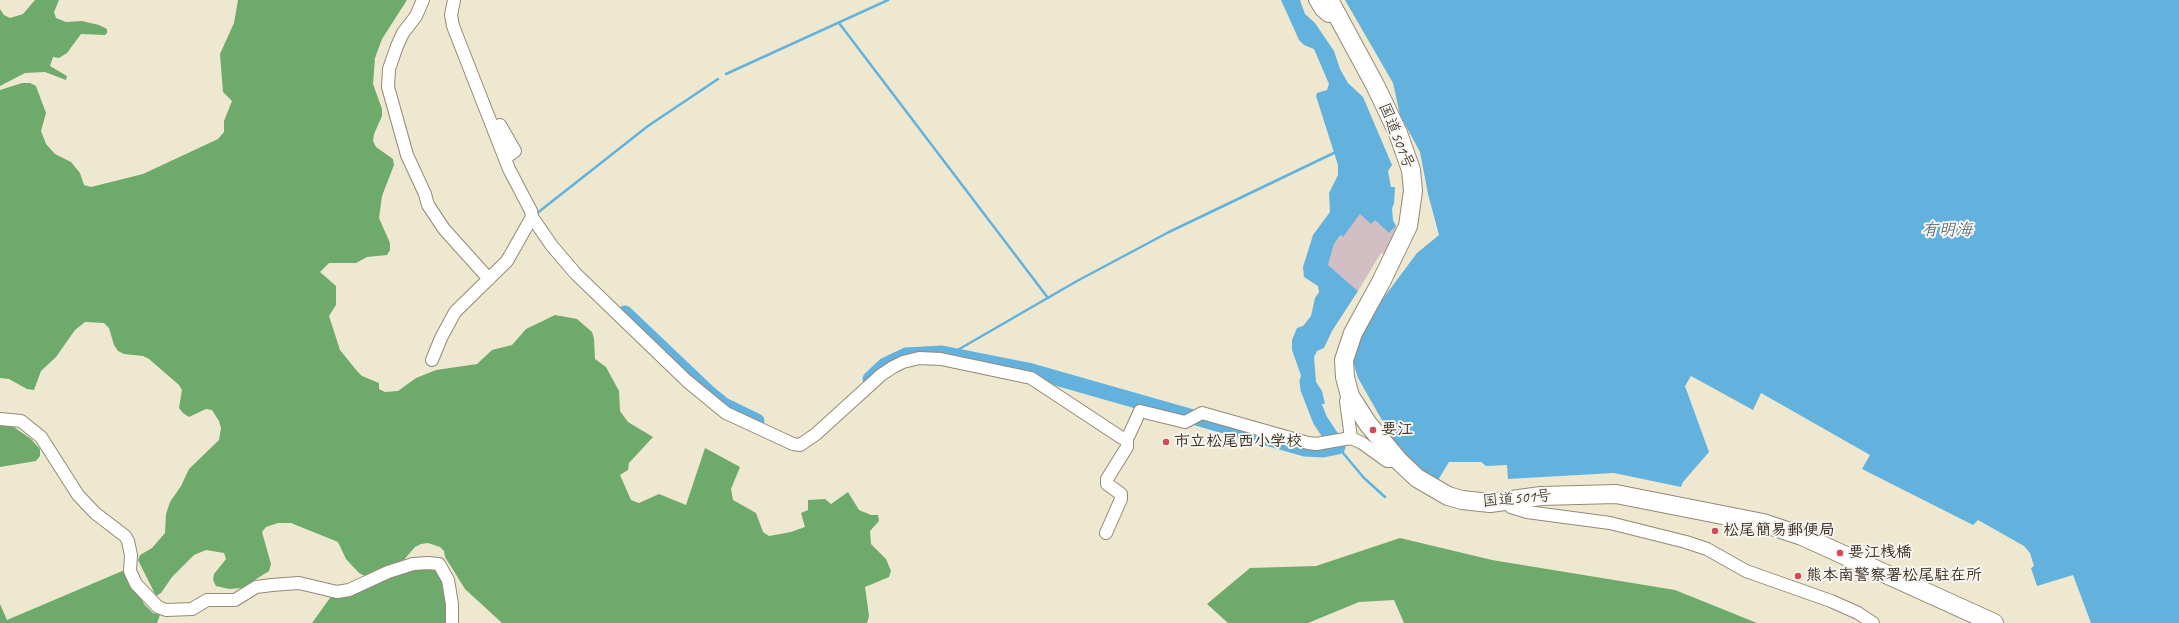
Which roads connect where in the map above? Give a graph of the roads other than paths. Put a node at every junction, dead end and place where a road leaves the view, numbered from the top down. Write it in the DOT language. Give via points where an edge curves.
graph roads {
  1 [pos="423,0"];
  2 [pos="454,0"];
  3 [pos="1315,0"];
  4 [pos="1333,8"];
  5 [pos="500,125"];
  6 [pos="505,158"];
  7 [pos="532,217"];
  8 [pos="489,279"];
  9 [pos="432,360"];
  10 [pos="1350,396"];
  11 [pos="0,419"];
  12 [pos="1127,438"];
  13 [pos="1347,438"];
  14 [pos="1399,461"];
  15 [pos="1506,502"];
  16 [pos="1106,533"];
  17 [pos="452,623"];
  18 [pos="1873,623"];
  19 [pos="1994,623"];
  1 -- 8 [label="street" via="397,46 389,69 388,87 407,155 428,205 444,229"];
  2 -- 6 [label="street" via="451,15 453,26"];
  3 -- 4 [label="street" via="1328,16"];
  4 -- 10 [label="highway, 国道501号" via="1398,133 1411,170 1413,191 1412,209 1403,240 1347,347 1344,360 1345,377"];
  5 -- 6 [label="street" via="515,151"];
  6 -- 7 [label="street"];
  7 -- 8 [label="street" via="507,261"];
  7 -- 12 [label="street" via="576,274 697,390 726,413 793,444 800,445 816,434 875,380 893,367 919,358 958,362 1031,378 1122,438"];
  8 -- 9 [label="street" via="455,312"];
  10 -- 13 [label="street" via="1346,401"];
  10 -- 14 [label="highway, 国道501号" via="1368,424"];
  11 -- 17 [label="street" via="22,421 41,437 78,495 95,513 125,536 131,555 130,571 136,584 158,607 166,610 192,609 207,600 235,600 256,587 272,584 299,583 337,592 349,590 413,564 428,563 439,564 448,580"];
  12 -- 13 [label="street" via="1140,411 1185,422 1202,413 1316,444"];
  12 -- 16 [label="street" via="1127,447 1107,480 1107,484 1121,494 1121,498"];
  13 -- 14 [label="street" via="1362,443 1388,461"];
  14 -- 15 [label="highway, 国道501号" via="1417,478 1448,496 1475,502"];
  15 -- 18 [label="street" via="1511,507 1527,512 1610,523 1686,542 1707,549 1746,570 1831,601"];
  15 -- 19 [label="highway, 国道501号" via="1541,496 1616,494 1763,524 1802,536"];
}
